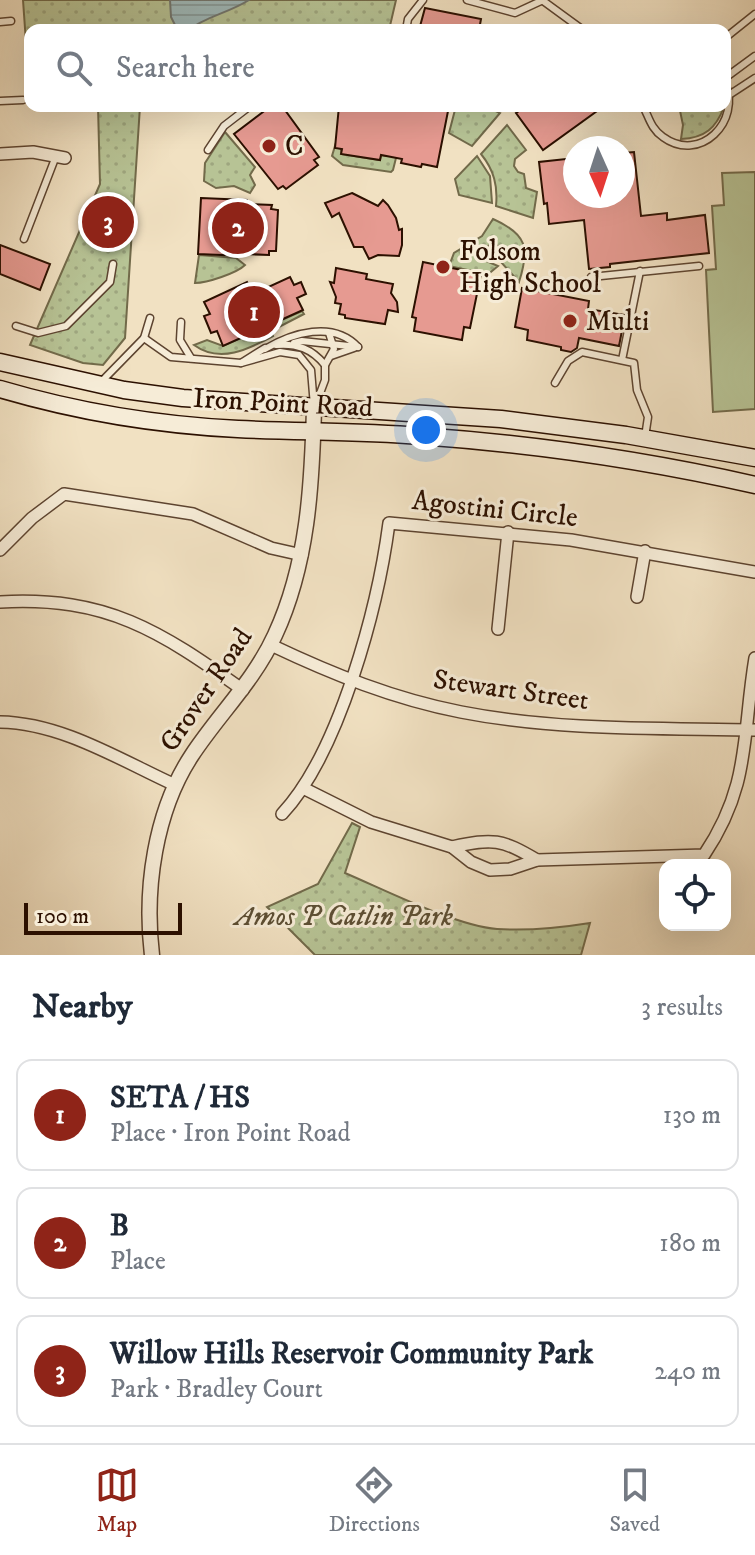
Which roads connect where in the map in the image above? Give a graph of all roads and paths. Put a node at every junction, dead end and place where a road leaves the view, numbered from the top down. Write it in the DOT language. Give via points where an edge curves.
graph roads {
  1 [pos="423,0"];
  2 [pos="467,0"];
  3 [pos="542,0"];
  4 [pos="755,14"];
  5 [pos="11,21"];
  6 [pos="0,22"];
  7 [pos="407,24"];
  8 [pos="575,24"];
  9 [pos="731,33"];
  10 [pos="755,56"];
  11 [pos="731,75"];
  12 [pos="755,78"];
  13 [pos="731,94"];
  14 [pos="23,100"];
  15 [pos="0,101"];
  16 [pos="242,112"];
  17 [pos="647,112"];
  18 [pos="729,112"];
  19 [pos="208,150"];
  20 [pos="0,154"];
  21 [pos="60,157"];
  22 [pos="24,239"];
  23 [pos="113,264"];
  24 [pos="699,266"];
  25 [pos="640,271"];
  26 [pos="591,277"];
  27 [pos="150,318"];
  28 [pos="181,322"];
  29 [pos="16,326"];
  30 [pos="329,333"];
  31 [pos="144,338"];
  32 [pos="333,343"];
  33 [pos="291,344"];
  34 [pos="358,347"];
  35 [pos="265,349"];
  36 [pos="331,357"];
  37 [pos="191,358"];
  38 [pos="622,360"];
  39 [pos="0,362"];
  40 [pos="241,363"];
  41 [pos="325,365"];
  42 [pos="555,383"];
  43 [pos="98,385"];
  44 [pos="0,389"];
  45 [pos="314,408"];
  46 [pos="314,431"];
  47 [pos="645,438"];
  48 [pos="755,458"];
  49 [pos="755,485"];
  50 [pos="508,532"];
  51 [pos="0,550"];
  52 [pos="645,551"];
  53 [pos="302,555"];
  54 [pos="755,572"];
  55 [pos="637,597"];
  56 [pos="0,602"];
  57 [pos="498,629"];
  58 [pos="271,645"];
  59 [pos="755,658"];
  60 [pos="350,680"];
  61 [pos="243,690"];
  62 [pos="0,722"];
  63 [pos="751,730"];
  64 [pos="175,785"];
  65 [pos="303,788"];
  66 [pos="282,814"];
  67 [pos="452,847"];
  68 [pos="537,860"];
  69 [pos="152,955"];
  1 -- 7 [label="lane"];
  2 -- 3 [label="lane" via="515,13"];
  3 -- 8 [label="lane"];
  4 -- 9 [label="lane"];
  5 -- 6 [label="lane"];
  10 -- 11 [label="lane"];
  12 -- 13 [label="lane"];
  14 -- 15 [label="lane"];
  16 -- 19 [label="lane" via="224,126"];
  17 -- 18 [label="lane" via="662,137 693,145 720,131"];
  20 -- 21 [label="street"];
  21 -- 22 [label="lane"];
  23 -- 29 [label="lane" via="110,282 66,326 38,333"];
  24 -- 25 [label="lane"];
  25 -- 26 [label="lane"];
  25 -- 38 [label="lane"];
  27 -- 31 [label="lane"];
  28 -- 37 [label="lane" via="180,340"];
  30 -- 32 [label="lane"];
  30 -- 34 [label="lane"];
  30 -- 35 [label="lane" via="301,333"];
  31 -- 37 [label="lane" via="171,357"];
  31 -- 43 [label="lane"];
  32 -- 33 [label="lane"];
  32 -- 34 [label="lane"];
  32 -- 36 [label="lane"];
  33 -- 35 [label="lane"];
  33 -- 41 [label="lane"];
  34 -- 36 [label="lane"];
  35 -- 40 [label="lane"];
  36 -- 41 [label="lane"];
  37 -- 40 [label="lane"];
  38 -- 42 [label="lane" via="582,352 568,361"];
  38 -- 47 [label="lane" via="634,363 648,417"];
  39 -- 43 [label="main road, Iron Point Road"];
  40 -- 45 [label="lane" via="280,352 299,355 311,370"];
  41 -- 45 [label="lane"];
  43 -- 45 [label="main road, Iron Point Road"];
  44 -- 46 [label="main road, Iron Point Road" via="120,417"];
  45 -- 46 [label="street, Grover Road"];
  45 -- 47 [label="main road, Iron Point Road" via="501,419"];
  46 -- 49 [label="main road, Iron Point Road" via="501,443"];
  46 -- 53 [label="street, Grover Road"];
  47 -- 48 [label="main road, Iron Point Road"];
  50 -- 52 [label="street, Agostini Circle"];
  50 -- 57 [label="street"];
  50 -- 60 [label="street, Agostini Circle" via="389,523 376,598"];
  51 -- 53 [label="street" via="64,494 193,514 271,548"];
  52 -- 54 [label="street, Agostini Circle"];
  52 -- 55 [label="street"];
  53 -- 58 [label="street, Grover Road"];
  56 -- 61 [label="street" via="74,605 131,621 177,643"];
  58 -- 60 [label="street, Stewart Street"];
  58 -- 61 [label="street, Grover Road"];
  59 -- 63 [label="street"];
  60 -- 63 [label="street, Stewart Street" via="411,700 509,720"];
  60 -- 65 [label="street" via="323,753"];
  61 -- 64 [label="street, Grover Road"];
  62 -- 64 [label="street" via="63,734"];
  63 -- 68 [label="street" via="734,799 704,855"];
  64 -- 69 [label="street, Grover Road" via="155,853"];
  65 -- 66 [label="street"];
  65 -- 67 [label="street" via="371,822"];
  67 -- 68 [label="street" via="499,840"];
  67 -- 68 [label="street" via="490,870"];
}
